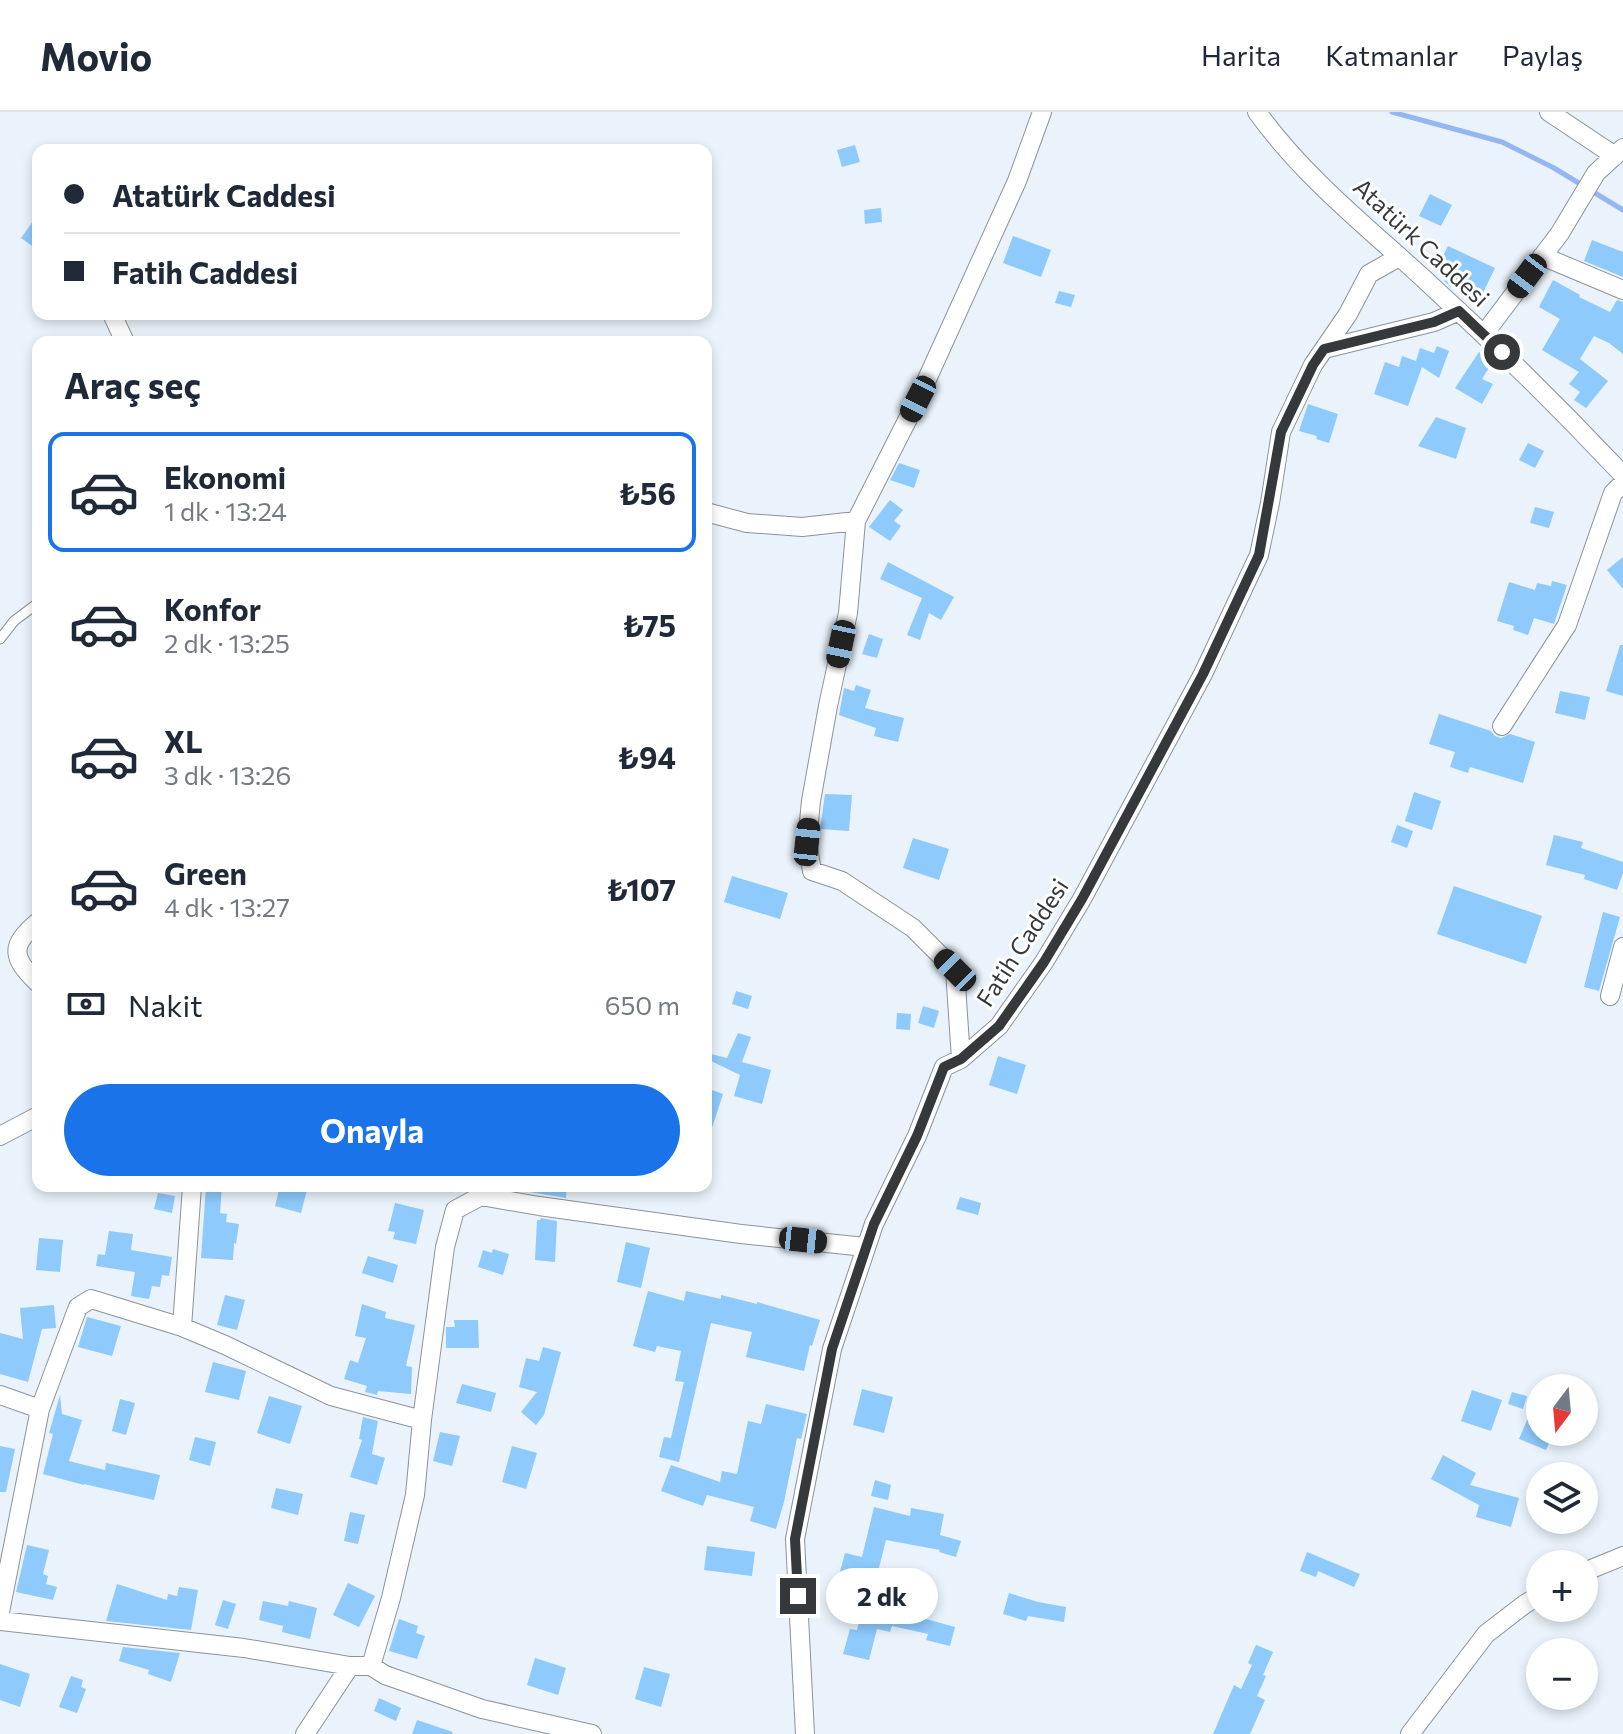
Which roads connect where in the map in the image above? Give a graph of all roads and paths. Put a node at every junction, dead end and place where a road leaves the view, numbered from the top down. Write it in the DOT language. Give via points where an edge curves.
graph roads {
  1 [pos="1042,112"];
  2 [pos="1257,112"];
  3 [pos="1549,112"];
  4 [pos="1619,152"];
  5 [pos="1542,256"];
  6 [pos="1399,257"];
  7 [pos="1623,290"];
  8 [pos="1459,311"];
  9 [pos="1484,334"];
  10 [pos="1324,349"];
  11 [pos="1623,475"];
  12 [pos="1623,483"];
  13 [pos="712,514"];
  14 [pos="856,521"];
  15 [pos="32,608"];
  16 [pos="0,639"];
  17 [pos="1502,726"];
  18 [pos="32,927"];
  19 [pos="1623,947"];
  20 [pos="32,976"];
  21 [pos="1610,996"];
  22 [pos="961,1059"];
  23 [pos="32,1119"];
  24 [pos="0,1136"];
  25 [pos="192,1192"];
  26 [pos="469,1194"];
  27 [pos="865,1247"];
  28 [pos="182,1327"];
  29 [pos="0,1395"];
  30 [pos="40,1409"];
  31 [pos="422,1420"];
  32 [pos="1623,1556"];
  33 [pos="1598,1566"];
  34 [pos="1526,1603"];
  35 [pos="0,1612"];
  36 [pos="0,1621"];
  37 [pos="350,1666"];
  38 [pos="371,1666"];
  39 [pos="581,1733"];
  40 [pos="305,1734"];
  41 [pos="805,1734"];
  42 [pos="1410,1734"];
  1 -- 14 [label="street" via="1017,181 918,399"];
  2 -- 6 [label="street, Atatürk Caddesi" via="1277,139"];
  3 -- 4 [label="street"];
  4 -- 5 [label="street" via="1596,173"];
  5 -- 7 [label="street"];
  5 -- 9 [label="street"];
  6 -- 8 [label="street, Atatürk Caddesi"];
  6 -- 10 [label="street, Fatih Caddesi" via="1369,274"];
  8 -- 9 [label="street, Atatürk Caddesi"];
  8 -- 10 [label="street"];
  9 -- 11 [label="street, Atatürk Caddesi"];
  10 -- 22 [label="street, Fatih Caddesi" via="1281,432 1259,555 1203,674 1044,962 999,1026"];
  12 -- 17 [label="street" via="1613,493 1567,625"];
  13 -- 14 [label="street" via="747,523 802,527"];
  14 -- 22 [label="street" via="848,613 811,801 807,842 812,871 842,881 913,928 955,970"];
  15 -- 16 [label="lane"];
  18 -- 20 [label="street" via="17,946 18,959"];
  19 -- 21 [label="street"];
  22 -- 27 [label="street, Fatih Caddesi" via="944,1067"];
  23 -- 24 [label="street"];
  25 -- 28 [label="street"];
  26 -- 27 [label="street"];
  26 -- 31 [label="street" via="455,1210 445,1247"];
  27 -- 41 [label="street, Fatih Caddesi" via="832,1349 795,1539"];
  28 -- 30 [label="street" via="91,1299 78,1307"];
  28 -- 31 [label="street" via="331,1396"];
  29 -- 30 [label="street"];
  30 -- 35 [label="street"];
  31 -- 38 [label="street" via="415,1495"];
  32 -- 33 [label="street"];
  34 -- 42 [label="street" via="1486,1634"];
  36 -- 37 [label="street" via="244,1648"];
  37 -- 38 [label="street"];
  37 -- 40 [label="street"];
  38 -- 39 [label="street" via="482,1709"];
}
